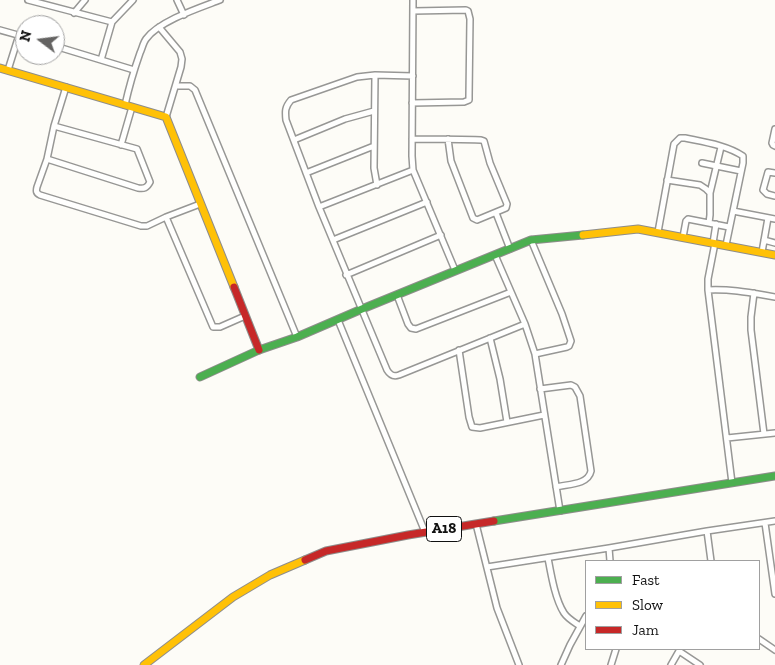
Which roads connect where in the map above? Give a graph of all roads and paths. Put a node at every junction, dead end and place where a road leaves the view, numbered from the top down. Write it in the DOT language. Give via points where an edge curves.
graph roads {
  1 [pos="28,0"];
  2 [pos="85,0"];
  3 [pos="133,0"];
  4 [pos="177,0"];
  5 [pos="220,0"];
  6 [pos="413,0"];
  7 [pos="413,10"];
  8 [pos="74,13"];
  9 [pos="184,15"];
  10 [pos="112,22"];
  11 [pos="159,27"];
  12 [pos="0,30"];
  13 [pos="15,34"];
  14 [pos="15,44"];
  15 [pos="65,49"];
  16 [pos="101,60"];
  17 [pos="4,69"];
  18 [pos="134,70"];
  19 [pos="375,75"];
  20 [pos="413,76"];
  21 [pos="176,86"];
  22 [pos="66,87"];
  23 [pos="412,104"];
  24 [pos="128,106"];
  25 [pos="374,111"];
  26 [pos="166,117"];
  27 [pos="54,126"];
  28 [pos="775,129"];
  29 [pos="412,139"];
  30 [pos="448,139"];
  31 [pos="294,140"];
  32 [pos="121,145"];
  33 [pos="374,146"];
  34 [pos="721,146"];
  35 [pos="775,146"];
  36 [pos="46,159"];
  37 [pos="702,163"];
  38 [pos="717,166"];
  39 [pos="413,170"];
  40 [pos="741,172"];
  41 [pos="306,173"];
  42 [pos="775,173"];
  43 [pos="667,180"];
  44 [pos="376,185"];
  45 [pos="710,193"];
  46 [pos="775,196"];
  47 [pos="427,202"];
  48 [pos="200,204"];
  49 [pos="319,207"];
  50 [pos="733,211"];
  51 [pos="496,213"];
  52 [pos="166,217"];
  53 [pos="768,218"];
  54 [pos="775,219"];
  55 [pos="709,223"];
  56 [pos="716,224"];
  57 [pos="730,227"];
  58 [pos="658,232"];
  59 [pos="441,235"];
  60 [pos="683,237"];
  61 [pos="333,240"];
  62 [pos="531,240"];
  63 [pos="764,240"];
  64 [pos="714,243"];
  65 [pos="775,243"];
  66 [pos="726,246"];
  67 [pos="510,249"];
  68 [pos="762,252"];
  69 [pos="495,255"];
  70 [pos="775,255"];
  71 [pos="455,270"];
  72 [pos="346,275"];
  73 [pos="708,290"];
  74 [pos="511,292"];
  75 [pos="754,293"];
  76 [pos="397,295"];
  77 [pos="775,297"];
  78 [pos="362,309"];
  79 [pos="245,316"];
  80 [pos="338,320"];
  81 [pos="525,324"];
  82 [pos="297,337"];
  83 [pos="490,338"];
  84 [pos="259,350"];
  85 [pos="459,350"];
  86 [pos="534,354"];
  87 [pos="200,377"];
  88 [pos="540,389"];
  89 [pos="544,415"];
  90 [pos="507,422"];
  91 [pos="775,433"];
  92 [pos="764,434"];
  93 [pos="727,438"];
  94 [pos="775,476"];
  95 [pos="732,483"];
  96 [pos="556,487"];
  97 [pos="560,511"];
  98 [pos="775,521"];
  99 [pos="765,523"];
  100 [pos="476,524"];
  101 [pos="707,531"];
  102 [pos="425,532"];
  103 [pos="608,548"];
  104 [pos="548,558"];
  105 [pos="610,560"];
  106 [pos="711,560"];
  107 [pos="486,567"];
  108 [pos="775,594"];
  109 [pos="585,618"];
  110 [pos="580,626"];
  111 [pos="760,640"];
  112 [pos="616,650"];
  113 [pos="678,650"];
  114 [pos="775,650"];
  115 [pos="144,665"];
  116 [pos="519,665"];
  117 [pos="561,665"];
  118 [pos="611,665"];
  119 [pos="671,665"];
  120 [pos="700,665"];
  1 -- 8 [label="street"];
  2 -- 8 [label="street"];
  3 -- 10 [label="street"];
  4 -- 9 [label="street"];
  5 -- 9 [label="street"];
  6 -- 7 [label="street"];
  7 -- 20 [label="street"];
  7 -- 23 [label="street" via="466,10 470,19 467,102"];
  8 -- 10 [label="street"];
  9 -- 11 [label="street"];
  10 -- 16 [label="street"];
  11 -- 18 [label="street" via="144,41"];
  11 -- 21 [label="street" via="180,52 182,59"];
  12 -- 13 [label="street"];
  14 -- 17 [label="street"];
  15 -- 16 [label="street"];
  16 -- 18 [label="street"];
  17 -- 22 [label="main road"];
  18 -- 24 [label="street"];
  19 -- 20 [label="street"];
  19 -- 25 [label="street"];
  19 -- 31 [label="street" via="357,77 291,100 285,113"];
  20 -- 23 [label="street"];
  21 -- 26 [label="street"];
  21 -- 82 [label="street" via="190,86 195,90"];
  22 -- 24 [label="main road"];
  22 -- 27 [label="street"];
  23 -- 29 [label="street"];
  24 -- 26 [label="main road"];
  24 -- 32 [label="street"];
  25 -- 31 [label="street"];
  25 -- 33 [label="street"];
  26 -- 48 [label="main road"];
  27 -- 32 [label="street"];
  27 -- 36 [label="street"];
  28 -- 35 [label="street" via="772,142"];
  29 -- 30 [label="street"];
  29 -- 39 [label="street"];
  30 -- 51 [label="street" via="451,160 473,218 477,220"];
  30 -- 51 [label="street" via="481,140 485,143 507,204"];
  31 -- 41 [label="street"];
  32 -- 36 [label="street" via="137,149 150,182 143,189"];
  33 -- 41 [label="street"];
  33 -- 44 [label="street"];
  34 -- 38 [label="street"];
  34 -- 40 [label="street" via="743,156"];
  34 -- 43 [label="street" via="680,138 674,144"];
  36 -- 52 [label="street" via="36,190 40,196 141,226"];
  37 -- 38 [label="street"];
  38 -- 40 [label="street"];
  38 -- 45 [label="street"];
  39 -- 44 [label="street"];
  39 -- 47 [label="street"];
  40 -- 50 [label="street"];
  41 -- 49 [label="street"];
  42 -- 46 [label="street" via="768,172 763,190"];
  43 -- 45 [label="street" via="700,185"];
  43 -- 58 [label="street"];
  44 -- 49 [label="street"];
  45 -- 55 [label="street"];
  47 -- 59 [label="street"];
  47 -- 61 [label="street"];
  48 -- 52 [label="street"];
  48 -- 79 [label="main road"];
  49 -- 61 [label="street"];
  50 -- 53 [label="street"];
  50 -- 57 [label="street"];
  51 -- 67 [label="street"];
  52 -- 79 [label="street" via="213,327"];
  53 -- 54 [label="street"];
  53 -- 63 [label="street"];
  55 -- 56 [label="street"];
  55 -- 60 [label="street" via="688,219"];
  56 -- 57 [label="street"];
  56 -- 64 [label="street"];
  57 -- 66 [label="street"];
  58 -- 60 [label="main road"];
  58 -- 62 [label="main road" via="638,229"];
  59 -- 71 [label="street"];
  59 -- 72 [label="street"];
  60 -- 64 [label="main road"];
  61 -- 72 [label="street"];
  62 -- 67 [label="main road"];
  62 -- 86 [label="street" via="571,341 567,347"];
  63 -- 65 [label="street"];
  63 -- 68 [label="street"];
  64 -- 66 [label="main road"];
  64 -- 73 [label="street"];
  66 -- 68 [label="main road"];
  67 -- 69 [label="main road"];
  68 -- 70 [label="main road"];
  69 -- 71 [label="main road"];
  69 -- 74 [label="street"];
  71 -- 76 [label="main road"];
  72 -- 78 [label="street"];
  73 -- 75 [label="street"];
  73 -- 93 [label="street"];
  74 -- 76 [label="street" via="416,329 408,324"];
  74 -- 81 [label="street"];
  75 -- 77 [label="street"];
  75 -- 92 [label="street" via="751,330"];
  76 -- 78 [label="main road"];
  78 -- 80 [label="main road"];
  78 -- 85 [label="street" via="387,370 394,376"];
  79 -- 84 [label="main road"];
  80 -- 82 [label="main road"];
  80 -- 102 [label="street"];
  81 -- 83 [label="street"];
  81 -- 86 [label="street"];
  82 -- 84 [label="main road"];
  83 -- 85 [label="street"];
  83 -- 90 [label="street"];
  84 -- 87 [label="main road"];
  85 -- 90 [label="street" via="472,427"];
  86 -- 88 [label="street"];
  88 -- 89 [label="street"];
  88 -- 96 [label="street" via="571,385 580,396 590,476 582,482"];
  89 -- 90 [label="street"];
  89 -- 96 [label="street"];
  91 -- 92 [label="street"];
  92 -- 93 [label="street"];
  93 -- 95 [label="street"];
  94 -- 95 [label="main road, A18"];
  95 -- 97 [label="main road, A18"];
  96 -- 97 [label="street"];
  97 -- 100 [label="main road, A18"];
  98 -- 99 [label="street"];
  99 -- 101 [label="street"];
  99 -- 108 [label="street"];
  100 -- 102 [label="main road, A18"];
  100 -- 107 [label="street"];
  101 -- 103 [label="street"];
  101 -- 106 [label="street"];
  102 -- 115 [label="main road, A18" via="326,551 270,575 233,597"];
  103 -- 104 [label="street"];
  103 -- 105 [label="street"];
  104 -- 107 [label="street"];
  104 -- 110 [label="street" via="560,605"];
  107 -- 116 [label="street" via="497,608"];
  109 -- 110 [label="street"];
  110 -- 117 [label="street"];
  111 -- 114 [label="street"];
  112 -- 118 [label="street"];
  113 -- 119 [label="street"];
  113 -- 120 [label="street"];
}
